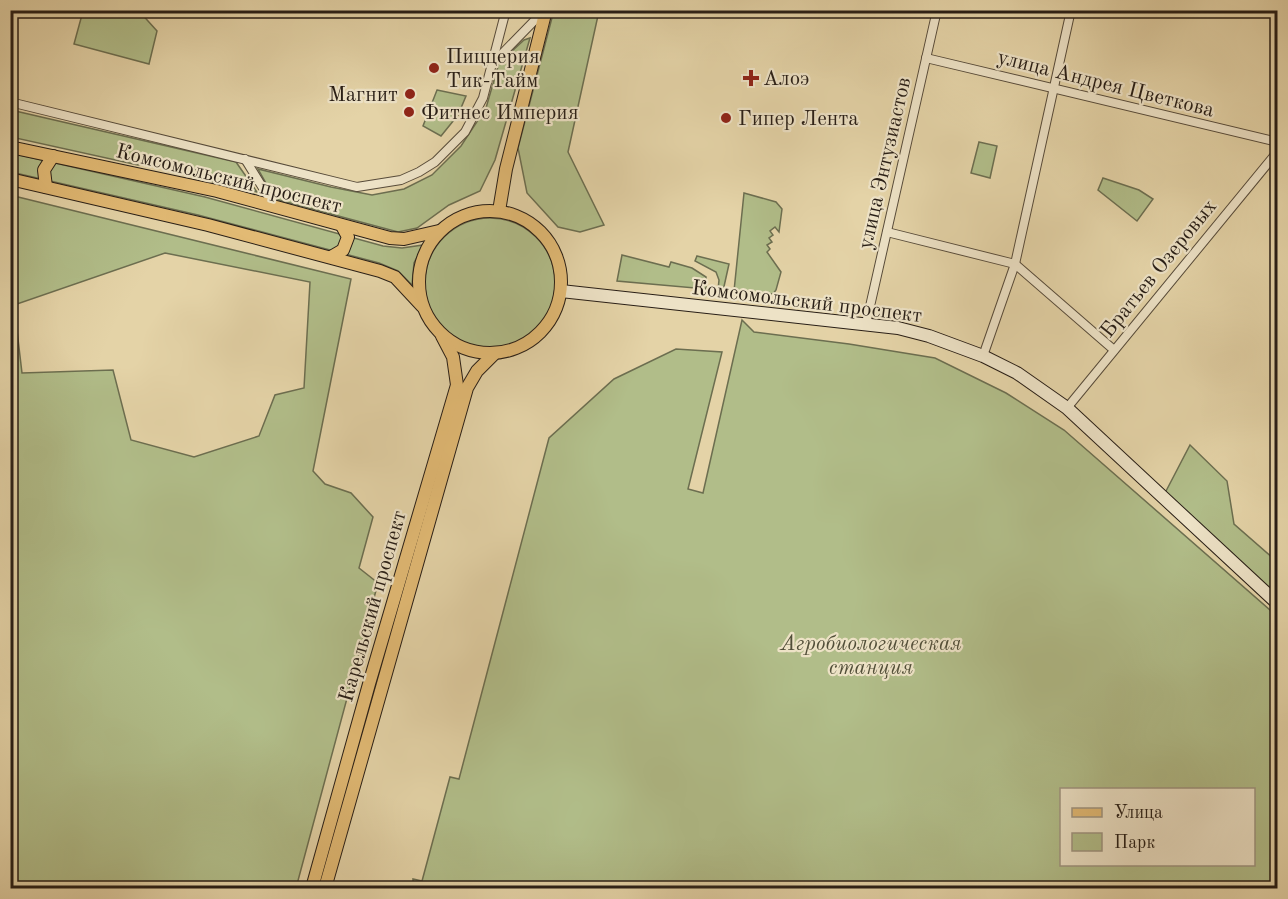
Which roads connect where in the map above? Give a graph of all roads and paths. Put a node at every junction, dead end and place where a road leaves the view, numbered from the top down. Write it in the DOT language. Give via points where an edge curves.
graph roads {
  1 [pos="506,10"];
  2 [pos="937,10"];
  3 [pos="1071,10"];
  4 [pos="544,15"];
  5 [pos="926,58"];
  6 [pos="492,64"];
  7 [pos="1054,89"];
  8 [pos="10,102"];
  9 [pos="1278,142"];
  10 [pos="10,147"];
  11 [pos="1278,151"];
  12 [pos="53,156"];
  13 [pos="245,159"];
  14 [pos="10,179"];
  15 [pos="46,187"];
  16 [pos="274,206"];
  17 [pos="499,212"];
  18 [pos="342,226"];
  19 [pos="439,231"];
  20 [pos="887,232"];
  21 [pos="331,257"];
  22 [pos="1015,264"];
  23 [pos="561,291"];
  24 [pos="422,306"];
  25 [pos="866,324"];
  26 [pos="442,336"];
  27 [pos="1114,350"];
  28 [pos="494,354"];
  29 [pos="983,356"];
  30 [pos="1067,408"];
  31 [pos="1278,604"];
  32 [pos="369,684"];
  33 [pos="382,687"];
  34 [pos="312,888"];
  35 [pos="325,888"];
  1 -- 6 [label="street"];
  2 -- 5 [label="street, улица Энтузиастов"];
  3 -- 7 [label="street"];
  4 -- 6 [label="street"];
  4 -- 17 [label="main road"];
  5 -- 7 [label="street, улица Андрея Цветкова"];
  5 -- 20 [label="street, улица Энтузиастов"];
  6 -- 13 [label="street" via="483,98 465,132 435,162 401,180 357,187"];
  7 -- 9 [label="street, улица Андрея Цветкова"];
  7 -- 22 [label="street"];
  8 -- 13 [label="street"];
  10 -- 12 [label="main road, Комсомольский проспект"];
  11 -- 27 [label="street, Братьев Озеровых"];
  12 -- 15 [label="main road" via="44,170"];
  12 -- 16 [label="main road, Комсомольский проспект"];
  13 -- 16 [label="street"];
  14 -- 15 [label="main road"];
  15 -- 21 [label="main road"];
  16 -- 18 [label="main road, Комсомольский проспект"];
  17 -- 19 [label="main road" via="460,216"];
  17 -- 23 [label="main road" via="519,216 538,228 555,251"];
  18 -- 19 [label="main road, Комсомольский проспект" via="404,239"];
  18 -- 21 [label="main road" via="348,237 343,250"];
  19 -- 24 [label="main road" via="423,264 419,284"];
  20 -- 22 [label="street"];
  20 -- 25 [label="street, улица Энтузиастов"];
  21 -- 24 [label="main road" via="396,277"];
  22 -- 27 [label="street"];
  22 -- 29 [label="street"];
  23 -- 25 [label="street, Комсомольский проспект"];
  23 -- 28 [label="main road" via="555,312 540,334 514,350"];
  24 -- 26 [label="main road"];
  25 -- 29 [label="street, Комсомольский проспект" via="929,336"];
  26 -- 28 [label="main road" via="463,349"];
  26 -- 32 [label="main road, Карельский проспект" via="453,357 457,385"];
  27 -- 30 [label="street, Братьев Озеровых"];
  28 -- 33 [label="main road, Карельский проспект" via="467,388"];
  29 -- 30 [label="street, Комсомольский проспект" via="1017,373"];
  30 -- 31 [label="street, Комсомольский проспект"];
  32 -- 33 [label="main road"];
  32 -- 34 [label="main road, Карельский проспект"];
  33 -- 35 [label="main road, Карельский проспект"];
}
